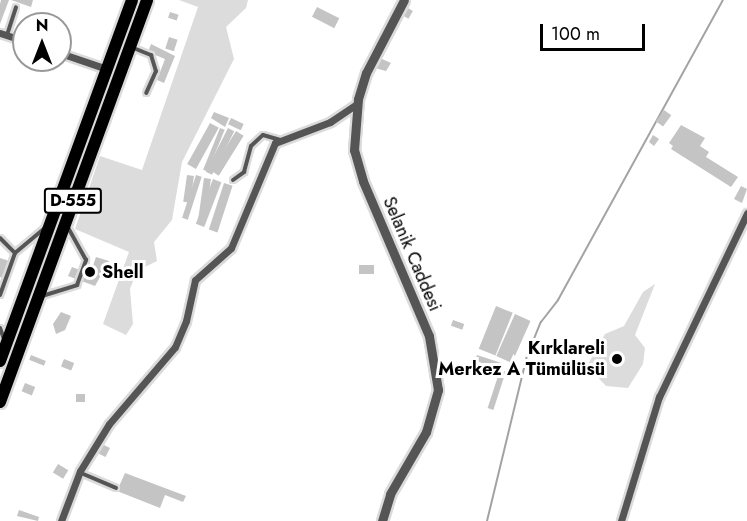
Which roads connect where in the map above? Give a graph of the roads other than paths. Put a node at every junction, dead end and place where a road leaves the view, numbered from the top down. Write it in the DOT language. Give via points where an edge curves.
graph roads {
  1 [pos="132,0"];
  2 [pos="147,0"];
  3 [pos="404,0"];
  4 [pos="16,7"];
  5 [pos="3,34"];
  6 [pos="130,47"];
  7 [pos="72,57"];
  8 [pos="107,69"];
  9 [pos="146,93"];
  10 [pos="357,104"];
  11 [pos="280,140"];
  12 [pos="233,180"];
  13 [pos="747,213"];
  14 [pos="65,223"];
  15 [pos="50,224"];
  16 [pos="0,238"];
  17 [pos="15,253"];
  18 [pos="0,295"];
  19 [pos="38,297"];
  20 [pos="0,328"];
  21 [pos="6,344"];
  22 [pos="0,361"];
  23 [pos="0,402"];
  24 [pos="80,472"];
  25 [pos="116,488"];
  26 [pos="61,521"];
  27 [pos="382,521"];
  28 [pos="621,521"];
  1 -- 8 [label="highway, D-555"];
  2 -- 6 [label="highway, D-555"];
  3 -- 10 [label="street, Selanik Caddesi" via="366,73"];
  4 -- 5 [label="lane"];
  6 -- 9 [label="lane" via="152,55 156,70"];
  6 -- 14 [label="highway, D-555"];
  7 -- 8 [label="street"];
  8 -- 15 [label="highway, D-555"];
  10 -- 11 [label="street" via="330,122"];
  10 -- 27 [label="street, Selanik Caddesi" via="354,150 363,181 429,336 438,390 426,432 390,494"];
  11 -- 12 [label="lane" via="263,135 251,147 244,172"];
  11 -- 24 [label="street" via="267,156 231,248 195,280 186,321 175,347 122,406"];
  13 -- 28 [label="street" via="659,397"];
  14 -- 19 [label="highway, D-555"];
  14 -- 19 [label="lane" via="86,260 77,285"];
  15 -- 17 [label="lane"];
  15 -- 21 [label="highway, D-555"];
  16 -- 17 [label="lane"];
  17 -- 18 [label="lane"];
  19 -- 23 [label="highway, D-555"];
  20 -- 21 [label="lane"];
  21 -- 22 [label="highway, D-555"];
  24 -- 25 [label="lane"];
  24 -- 26 [label="street"];
}
